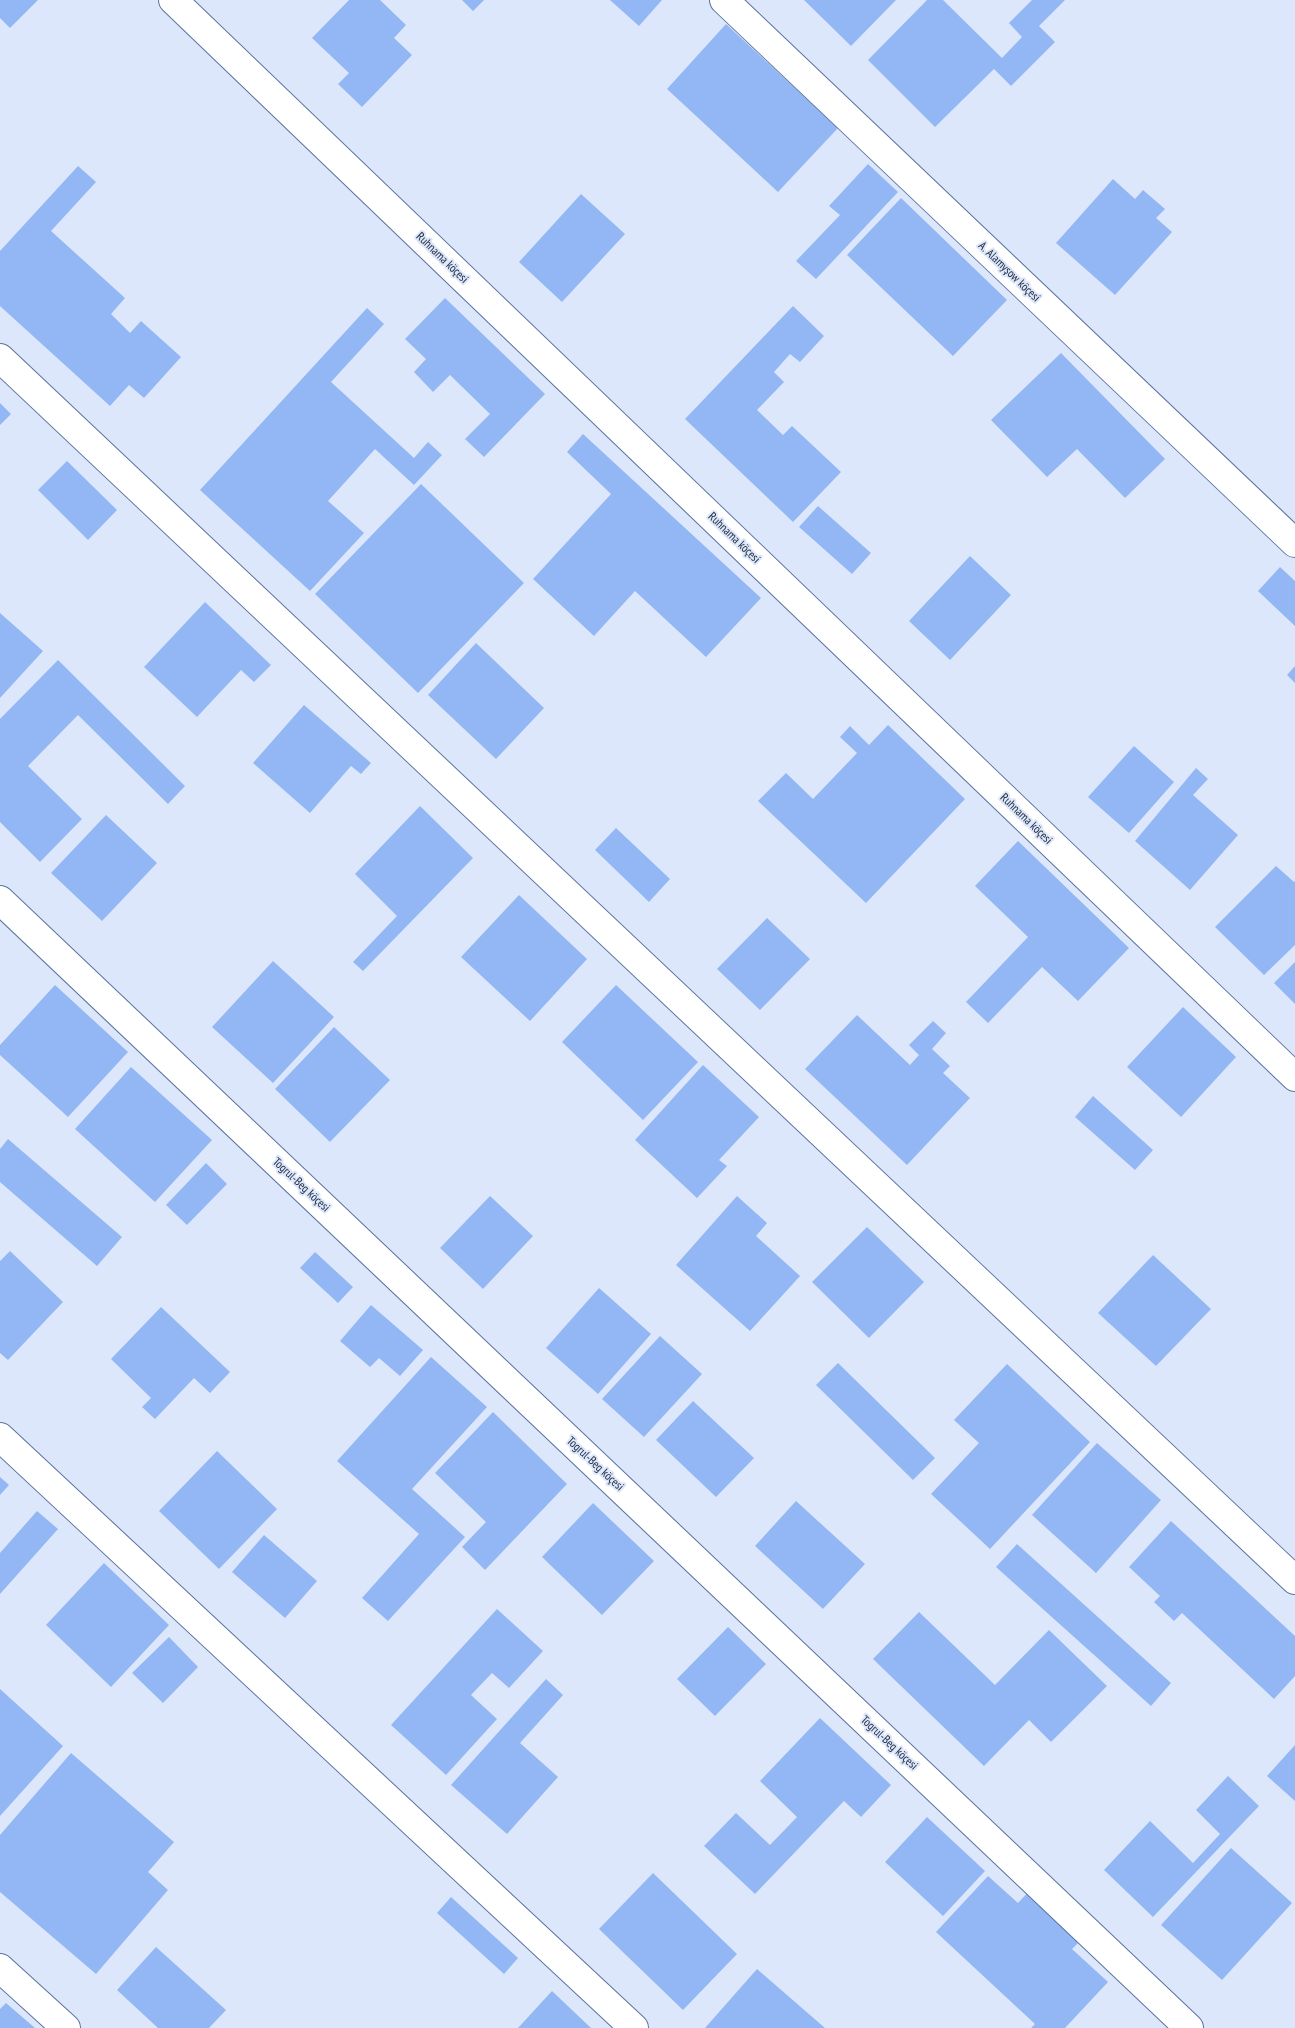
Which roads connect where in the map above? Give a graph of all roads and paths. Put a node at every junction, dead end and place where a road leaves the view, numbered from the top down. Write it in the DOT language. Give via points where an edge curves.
graph roads {
  1 [pos="173,0"];
  2 [pos="724,0"];
  3 [pos="0,358"];
  4 [pos="1295,544"];
  5 [pos="0,900"];
  6 [pos="1295,1077"];
  7 [pos="0,1437"];
  8 [pos="1295,1580"];
  9 [pos="0,1968"];
  10 [pos="66,2028"];
  11 [pos="634,2028"];
  12 [pos="1190,2028"];
  1 -- 6 [label="street, Ruhnama köçesi"];
  2 -- 4 [label="street, A. Alamyşow köçesi"];
  3 -- 8 [label="street"];
  5 -- 12 [label="street, Togrul-Beg köçesi"];
  7 -- 11 [label="street"];
  9 -- 10 [label="street"];
}
